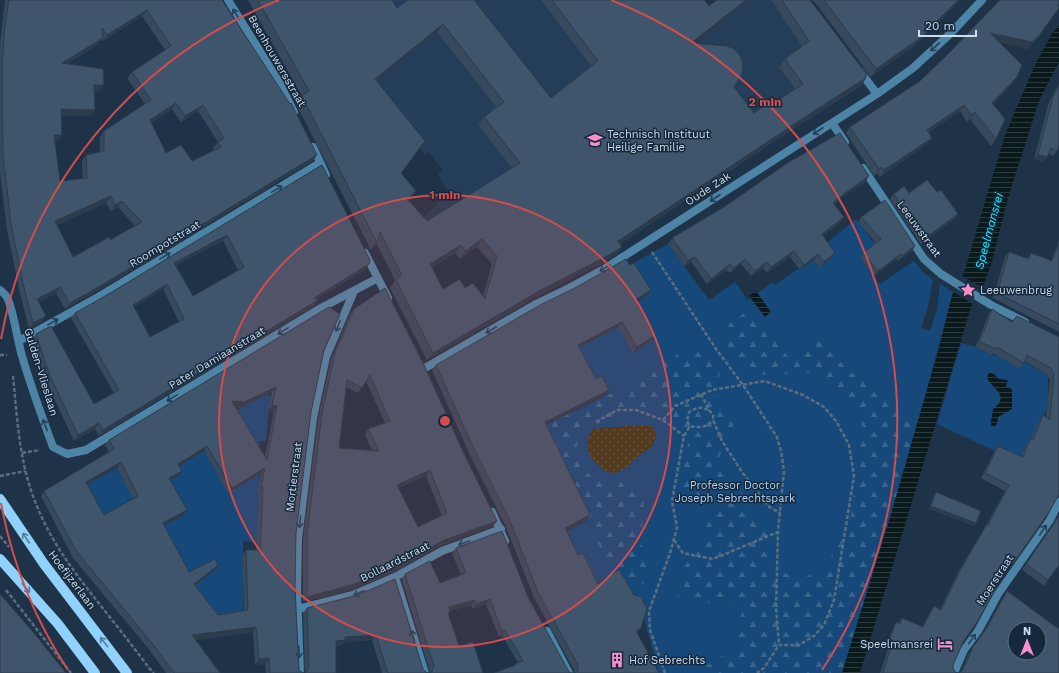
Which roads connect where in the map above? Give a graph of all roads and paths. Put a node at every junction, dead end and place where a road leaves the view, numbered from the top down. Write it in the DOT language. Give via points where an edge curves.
graph roads {
  1 [pos="228,0"];
  2 [pos="982,0"];
  3 [pos="853,62"];
  4 [pos="877,94"];
  5 [pos="299,122"];
  6 [pos="832,123"];
  7 [pos="310,142"];
  8 [pos="850,148"];
  9 [pos="858,162"];
  10 [pos="320,163"];
  11 [pos="330,183"];
  12 [pos="645,242"];
  13 [pos="361,244"];
  14 [pos="378,278"];
  15 [pos="0,290"];
  16 [pos="354,291"];
  17 [pos="392,305"];
  18 [pos="1032,325"];
  19 [pos="19,341"];
  20 [pos="0,355"];
  21 [pos="10,355"];
  22 [pos="425,368"];
  23 [pos="12,372"];
  24 [pos="743,385"];
  25 [pos="701,394"];
  26 [pos="709,410"];
  27 [pos="663,420"];
  28 [pos="713,420"];
  29 [pos="596,422"];
  30 [pos="690,426"];
  31 [pos="684,436"];
  32 [pos="67,454"];
  33 [pos="26,471"];
  34 [pos="0,476"];
  35 [pos="0,499"];
  36 [pos="488,503"];
  37 [pos="1058,503"];
  38 [pos="780,513"];
  39 [pos="501,529"];
  40 [pos="778,532"];
  41 [pos="0,536"];
  42 [pos="674,540"];
  43 [pos="509,550"];
  44 [pos="13,551"];
  45 [pos="0,559"];
  46 [pos="395,577"];
  47 [pos="4,588"];
  48 [pos="298,609"];
  49 [pos="543,625"];
  50 [pos="779,645"];
  51 [pos="71,673"];
  52 [pos="95,673"];
  53 [pos="127,673"];
  54 [pos="154,673"];
  55 [pos="300,673"];
  56 [pos="425,673"];
  57 [pos="569,673"];
  58 [pos="664,673"];
  59 [pos="757,673"];
  60 [pos="954,673"];
  5 -- 1 [label="street, Beenhouwersstraat, one-way" via="279,82"];
  2 -- 4 [label="street, Oude Zak, one-way" via="913,68"];
  3 -- 4 [label="street"];
  4 -- 6 [label="street, Oude Zak"];
  6 -- 8 [label="street"];
  6 -- 12 [label="street, Oude Zak, one-way"];
  7 -- 10 [label="street"];
  9 -- 18 [label="street, Leeuwstraat" via="924,258 941,274 991,305"];
  10 -- 11 [label="street"];
  19 -- 10 [label="street, Roompotstraat, one-way" via="100,296"];
  12 -- 22 [label="street, Oude Zak, one-way" via="604,269 536,304"];
  12 -- 24 [label="path"];
  13 -- 14 [label="street"];
  14 -- 16 [label="street, Pater Damiaanstraat"];
  14 -- 17 [label="street"];
  15 -- 19 [label="street, Gulden-Vlieslaan" via="5,294 9,304"];
  16 -- 32 [label="street, Pater Damiaanstraat, one-way" via="321,308 86,450"];
  16 -- 48 [label="street, Mortierstraat, one-way" via="326,357 313,418 298,539"];
  32 -- 19 [label="street, Gulden-Vlieslaan, one-way" via="53,447 21,354"];
  20 -- 21 [label="path"];
  23 -- 33 [label="path"];
  24 -- 25 [label="path"];
  24 -- 38 [label="path" via="777,438 781,451 784,472"];
  24 -- 50 [label="path" via="765,382 803,395 824,407 836,421 849,445 854,476 834,600 824,625 814,636 799,645"];
  25 -- 26 [label="path"];
  25 -- 27 [label="path" via="675,406"];
  26 -- 28 [label="path"];
  26 -- 30 [label="path" via="703,407 689,412 687,421"];
  27 -- 29 [label="path" via="636,410 617,410"];
  27 -- 31 [label="path"];
  28 -- 30 [label="path" via="708,426"];
  28 -- 38 [label="path" via="722,441 742,472 768,506"];
  30 -- 31 [label="path"];
  31 -- 42 [label="path" via="672,501 677,528"];
  33 -- 34 [label="path"];
  33 -- 54 [label="path" via="33,496 61,553 79,580"];
  53 -- 35 [label="main road, Hoefijzerlaan, one-way" via="44,564"];
  36 -- 39 [label="street"];
  60 -- 37 [label="street, Moerstraat, one-way" via="964,650 998,594 1042,532"];
  38 -- 40 [label="path"];
  39 -- 43 [label="street"];
  39 -- 46 [label="street, Bollaardstraat, one-way" via="442,551"];
  40 -- 42 [label="path" via="713,559 683,554"];
  40 -- 50 [label="path" via="776,607"];
  41 -- 44 [label="path"];
  42 -- 58 [label="path" via="649,611 650,630"];
  45 -- 52 [label="main road, one-way" via="58,624"];
  46 -- 48 [label="street, Bollaardstraat, one-way" via="353,595"];
  56 -- 46 [label="street, one-way"];
  47 -- 51 [label="path"];
  48 -- 55 [label="street, Mortierstraat, one-way"];
  49 -- 57 [label="street"];
  50 -- 59 [label="path" via="764,668"];
}
